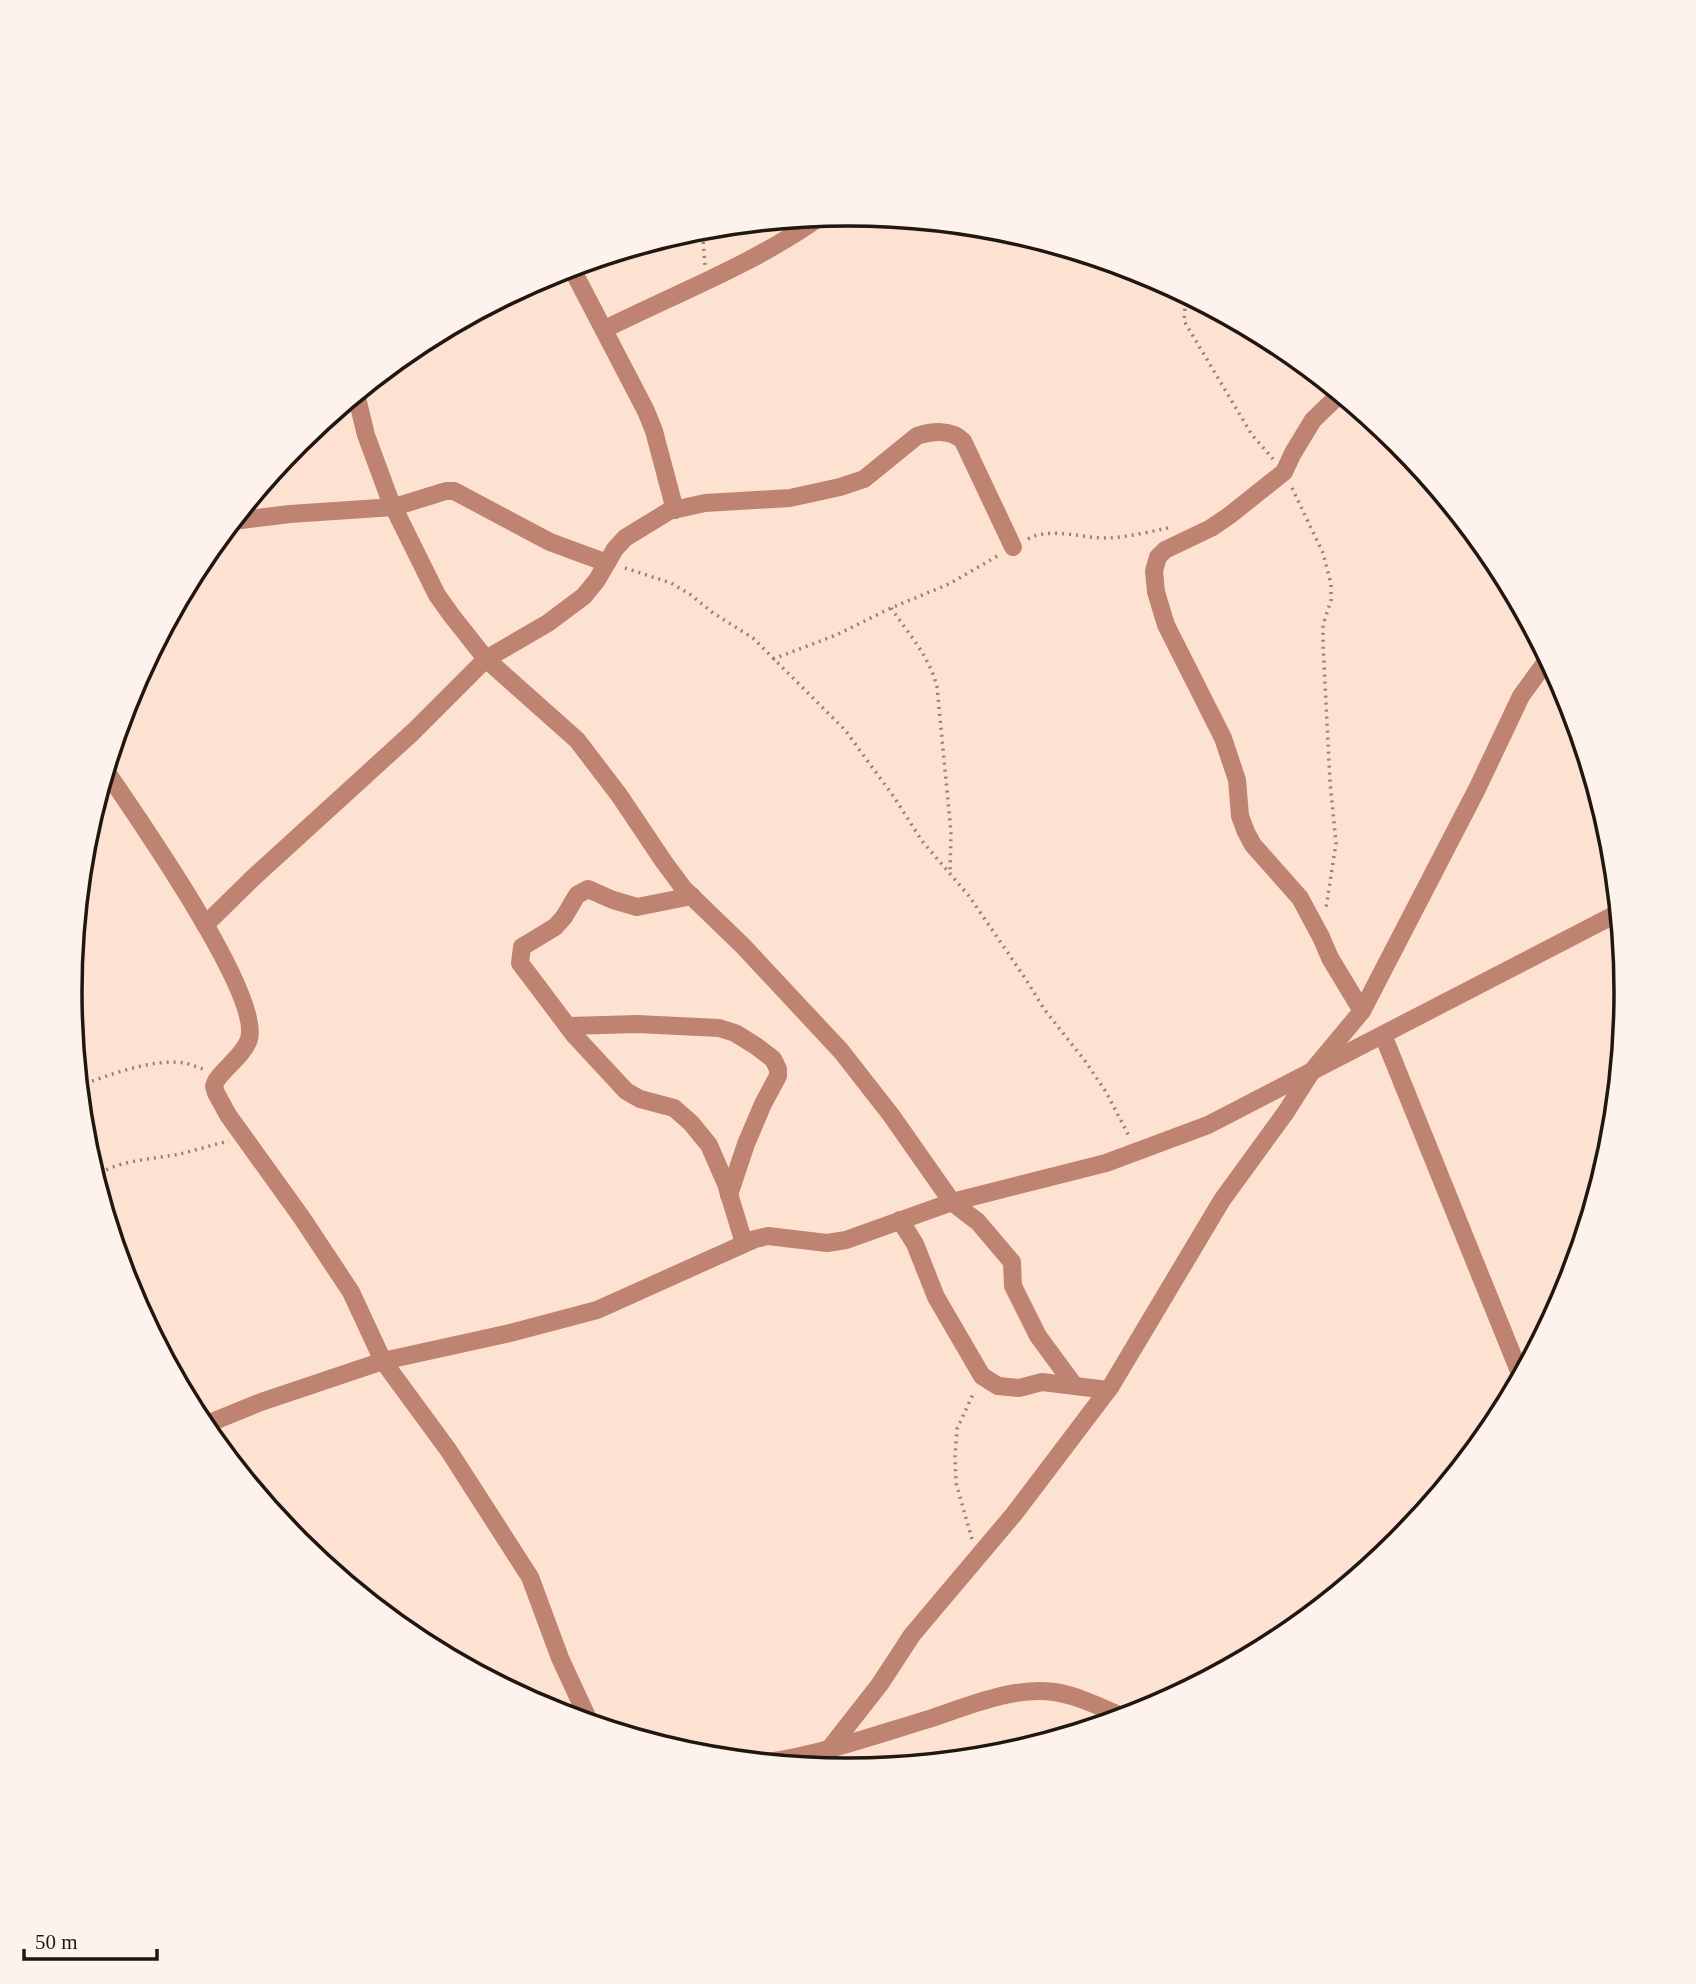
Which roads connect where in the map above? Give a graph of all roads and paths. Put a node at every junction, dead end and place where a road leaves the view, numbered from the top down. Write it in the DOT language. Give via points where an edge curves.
graph roads {
  1 [pos="800,228"];
  2 [pos="703,240"];
  3 [pos="576,277"];
  4 [pos="706,281"];
  5 [pos="1185,304"];
  6 [pos="605,329"];
  7 [pos="1333,400"];
  8 [pos="358,403"];
  9 [pos="1284,472"];
  10 [pos="394,507"];
  11 [pos="675,510"];
  12 [pos="245,519"];
  13 [pos="1174,527"];
  14 [pos="1013,547"];
  15 [pos="607,564"];
  16 [pos="891,608"];
  17 [pos="486,659"];
  18 [pos="773,659"];
  19 [pos="1541,668"];
  20 [pos="112,780"];
  21 [pos="950,874"];
  22 [pos="692,897"];
  23 [pos="1610,917"];
  24 [pos="205,925"];
  25 [pos="1321,937"];
  26 [pos="1362,1011"];
  27 [pos="568,1026"];
  28 [pos="1383,1035"];
  29 [pos="1312,1071"];
  30 [pos="220,1075"];
  31 [pos="88,1083"];
  32 [pos="244,1137"];
  33 [pos="1137,1152"];
  34 [pos="104,1172"];
  35 [pos="729,1195"];
  36 [pos="952,1202"];
  37 [pos="900,1220"];
  38 [pos="744,1243"];
  39 [pos="383,1361"];
  40 [pos="1517,1365"];
  41 [pos="982,1376"];
  42 [pos="1074,1385"];
  43 [pos="1108,1390"];
  44 [pos="214,1421"];
  45 [pos="978,1558"];
  46 [pos="584,1710"];
  47 [pos="1109,1711"];
  48 [pos="830,1748"];
  49 [pos="799,1756"];
  1 -- 4 [label="street" via="756,257"];
  2 -- 4 [label="path"];
  3 -- 6 [label="street"];
  4 -- 6 [label="street"];
  5 -- 9 [label="path" via="1184,321 1252,435"];
  6 -- 11 [label="street" via="646,411"];
  7 -- 9 [label="street" via="1313,421"];
  8 -- 10 [label="street"];
  9 -- 25 [label="path" via="1323,553 1331,584 1323,644 1336,843"];
  9 -- 25 [label="street" via="1211,528 1164,550 1154,571 1166,625 1223,738 1237,780 1246,832 1300,898"];
  10 -- 12 [label="street"];
  10 -- 15 [label="street" via="454,491 550,542"];
  10 -- 17 [label="street" via="437,595"];
  11 -- 14 [label="street" via="705,503 790,499 840,487 863,479 916,436 946,432 963,441"];
  11 -- 15 [label="street" via="625,538"];
  13 -- 14 [label="path" via="1110,538 1048,533"];
  14 -- 16 [label="path" via="949,584"];
  15 -- 17 [label="street" via="584,596"];
  15 -- 18 [label="path" via="671,583 753,638"];
  16 -- 18 [label="path"];
  16 -- 21 [label="path" via="933,671 937,687 951,832"];
  17 -- 22 [label="street" via="577,740"];
  17 -- 24 [label="street"];
  18 -- 21 [label="path" via="845,730"];
  19 -- 26 [label="street" via="1521,696"];
  20 -- 24 [label="street"];
  21 -- 33 [label="path" via="1106,1092"];
  22 -- 27 [label="street" via="637,907 588,889 577,895 555,927 522,947 523,969"];
  22 -- 36 [label="street" via="855,1068"];
  23 -- 28 [label="street"];
  24 -- 30 [label="street" via="246,1006 250,1027 244,1047"];
  25 -- 26 [label="street"];
  26 -- 29 [label="street"];
  27 -- 35 [label="street" via="626,1091 674,1108 691,1123 709,1145"];
  27 -- 35 [label="street" via="719,1028 735,1033 773,1059 778,1076 750,1134"];
  28 -- 29 [label="street"];
  28 -- 40 [label="street"];
  29 -- 33 [label="street" via="1208,1125"];
  29 -- 43 [label="street" via="1222,1200"];
  30 -- 31 [label="path" via="184,1063 154,1064"];
  30 -- 32 [label="street" via="216,1093"];
  32 -- 34 [label="path"];
  32 -- 39 [label="street" via="352,1292"];
  33 -- 36 [label="street"];
  35 -- 38 [label="street"];
  36 -- 37 [label="street"];
  36 -- 42 [label="street" via="978,1222 1012,1262 1013,1286 1021,1303 1038,1336"];
  37 -- 38 [label="street" via="827,1243 768,1236"];
  37 -- 41 [label="street" via="936,1297"];
  38 -- 39 [label="street" via="597,1310"];
  39 -- 44 [label="street"];
  39 -- 46 [label="street" via="449,1451 530,1577"];
  41 -- 42 [label="street" via="998,1386"];
  41 -- 45 [label="path" via="957,1429 955,1457 956,1483"];
  42 -- 43 [label="street"];
  43 -- 45 [label="street"];
  45 -- 48 [label="street" via="912,1635"];
  47 -- 48 [label="street" via="1055,1692 1031,1691"];
  48 -- 49 [label="street"];
}
